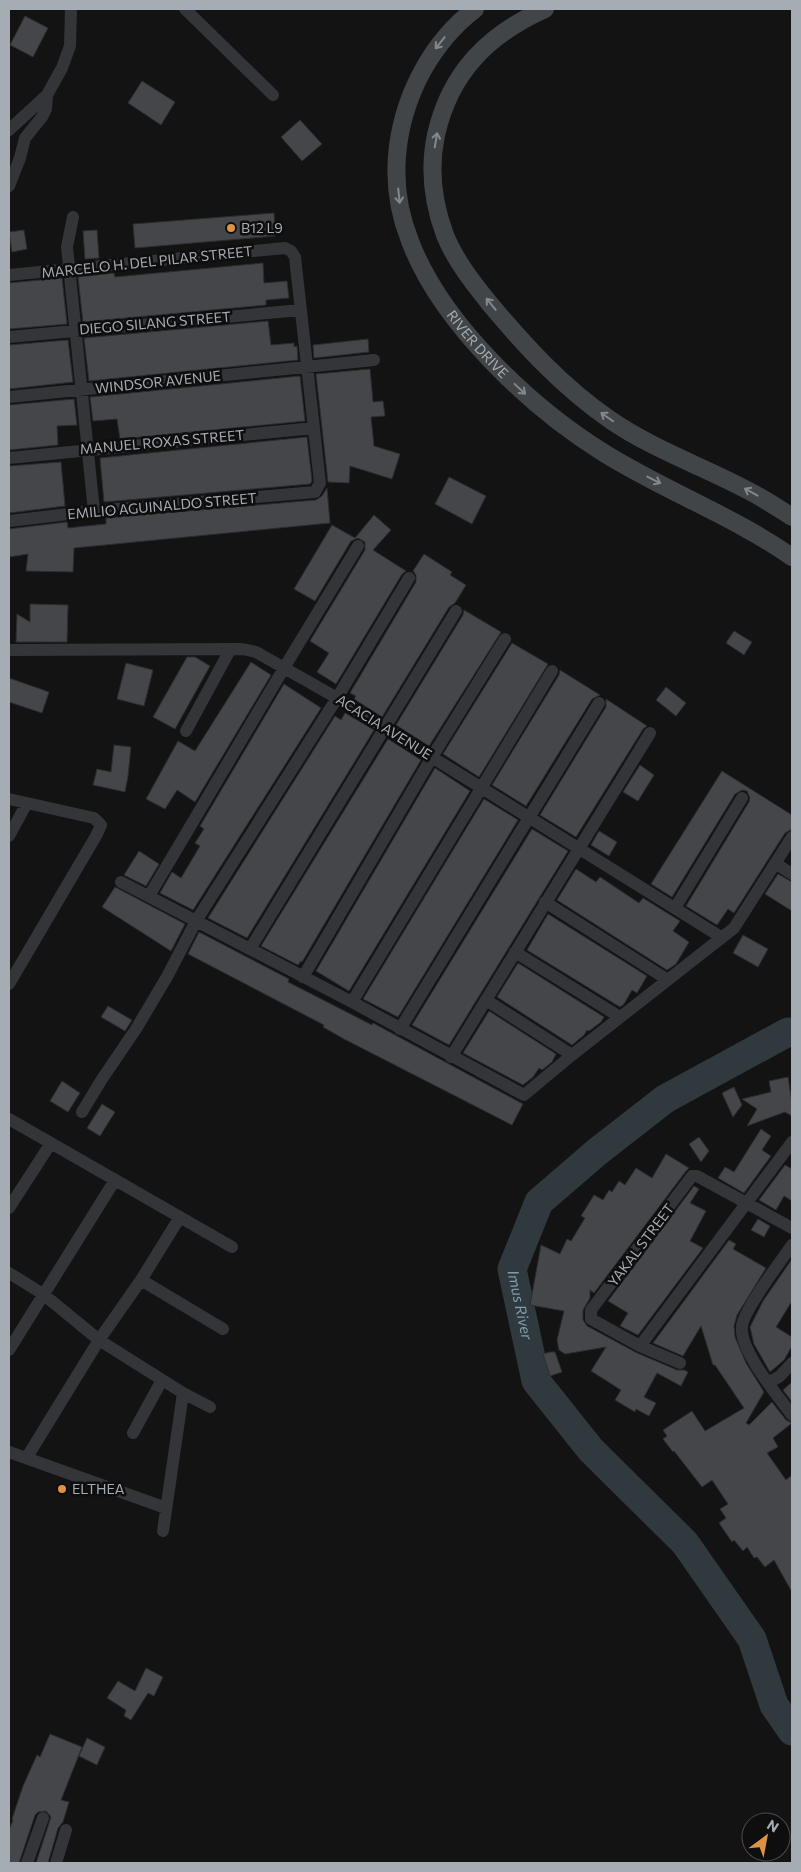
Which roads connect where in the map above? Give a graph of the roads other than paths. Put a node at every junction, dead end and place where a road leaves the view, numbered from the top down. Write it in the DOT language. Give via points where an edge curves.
graph roads {
  1 [pos="71,9"];
  2 [pos="185,9"];
  3 [pos="475,9"];
  4 [pos="545,9"];
  5 [pos="47,95"];
  6 [pos="273,95"];
  7 [pos="9,130"];
  8 [pos="9,186"];
  9 [pos="73,217"];
  10 [pos="70,270"];
  11 [pos="9,275"];
  12 [pos="301,310"];
  13 [pos="76,330"];
  14 [pos="9,337"];
  15 [pos="374,360"];
  16 [pos="308,366"];
  17 [pos="83,390"];
  18 [pos="9,397"];
  19 [pos="314,428"];
  20 [pos="88,449"];
  21 [pos="9,458"];
  22 [pos="94,511"];
  23 [pos="792,517"];
  24 [pos="9,520"];
  25 [pos="358,546"];
  26 [pos="792,557"];
  27 [pos="409,578"];
  28 [pos="456,610"];
  29 [pos="505,639"];
  30 [pos="9,650"];
  31 [pos="230,650"];
  32 [pos="284,668"];
  33 [pos="552,671"];
  34 [pos="337,698"];
  35 [pos="599,703"];
  36 [pos="385,727"];
  37 [pos="186,732"];
  38 [pos="650,733"];
  39 [pos="432,757"];
  40 [pos="481,788"];
  41 [pos="742,798"];
  42 [pos="9,799"];
  43 [pos="27,803"];
  44 [pos="529,817"];
  45 [pos="9,836"];
  46 [pos="792,837"];
  47 [pos="579,848"];
  48 [pos="775,863"];
  49 [pos="792,874"];
  50 [pos="121,882"];
  51 [pos="149,896"];
  52 [pos="545,902"];
  53 [pos="675,908"];
  54 [pos="196,921"];
  55 [pos="721,937"];
  56 [pos="250,949"];
  57 [pos="515,952"];
  58 [pos="303,977"];
  59 [pos="668,980"];
  60 [pos="9,984"];
  61 [pos="486,1000"];
  62 [pos="352,1002"];
  63 [pos="620,1017"];
  64 [pos="400,1029"];
  65 [pos="572,1055"];
  66 [pos="451,1057"];
  67 [pos="82,1112"];
  68 [pos="9,1119"];
  69 [pos="792,1142"];
  70 [pos="51,1143"];
  71 [pos="114,1180"];
  72 [pos="746,1202"];
  73 [pos="9,1208"];
  74 [pos="180,1217"];
  75 [pos="792,1228"];
  76 [pos="792,1245"];
  77 [pos="232,1247"];
  78 [pos="9,1272"];
  79 [pos="141,1280"];
  80 [pos="43,1294"];
  81 [pos="223,1329"];
  82 [pos="98,1340"];
  83 [pos="640,1346"];
  84 [pos="9,1350"];
  85 [pos="680,1363"];
  86 [pos="792,1363"];
  87 [pos="162,1380"];
  88 [pos="768,1383"];
  89 [pos="183,1393"];
  90 [pos="210,1407"];
  91 [pos="792,1415"];
  92 [pos="133,1433"];
  93 [pos="9,1452"];
  94 [pos="27,1457"];
  95 [pos="166,1508"];
  96 [pos="163,1531"];
  97 [pos="43,1818"];
  98 [pos="66,1830"];
  99 [pos="27,1863"];
  100 [pos="56,1863"];
  1 -- 5 [label="street" via="70,46"];
  2 -- 6 [label="street"];
  3 -- 26 [label="street, RIVER DRIVE, one-way" via="444,39 425,65 407,105 399,135 397,168 401,210 410,241 429,278 446,306 494,363 544,410 632,470 732,520"];
  23 -- 4 [label="street, one-way" via="747,490 618,424 570,389 539,360 456,258 438,216 434,190 432,166 439,122 465,69 488,44 513,25"];
  5 -- 7 [label="street"];
  5 -- 8 [label="street" via="46,110 25,138"];
  9 -- 10 [label="street" via="67,247"];
  10 -- 11 [label="street, MARCELO H. DEL PILAR STREET"];
  10 -- 12 [label="street, MARCELO H. DEL PILAR STREET" via="284,248 295,257"];
  10 -- 13 [label="street"];
  12 -- 13 [label="street, DIEGO SILANG STREET"];
  12 -- 16 [label="street"];
  13 -- 14 [label="street, DIEGO SILANG STREET"];
  13 -- 17 [label="street"];
  15 -- 16 [label="street, WINDSOR AVENUE"];
  16 -- 17 [label="street, WINDSOR AVENUE"];
  16 -- 19 [label="street"];
  17 -- 18 [label="street, WINDSOR AVENUE"];
  17 -- 20 [label="street"];
  19 -- 20 [label="street, MANUEL ROXAS STREET"];
  19 -- 22 [label="street, EMILIO AGUINALDO STREET" via="320,483 315,492"];
  20 -- 21 [label="street, MANUEL ROXAS STREET"];
  20 -- 22 [label="street"];
  22 -- 24 [label="street, EMILIO AGUINALDO STREET"];
  25 -- 32 [label="street"];
  27 -- 34 [label="street"];
  28 -- 36 [label="street"];
  29 -- 39 [label="street"];
  30 -- 31 [label="street, ACACIA AVENUE"];
  31 -- 32 [label="street, ACACIA AVENUE" via="256,652"];
  31 -- 37 [label="street"];
  32 -- 34 [label="street, ACACIA AVENUE"];
  32 -- 51 [label="street"];
  33 -- 40 [label="street"];
  34 -- 36 [label="street, ACACIA AVENUE"];
  34 -- 54 [label="street"];
  35 -- 44 [label="street"];
  36 -- 39 [label="street, ACACIA AVENUE"];
  36 -- 56 [label="street"];
  38 -- 47 [label="street"];
  39 -- 40 [label="street, ACACIA AVENUE"];
  39 -- 58 [label="street"];
  40 -- 44 [label="street, ACACIA AVENUE"];
  40 -- 62 [label="street"];
  41 -- 53 [label="street"];
  42 -- 43 [label="street"];
  43 -- 45 [label="street"];
  43 -- 60 [label="street" via="94,818 101,825"];
  44 -- 47 [label="street, ACACIA AVENUE"];
  44 -- 64 [label="street"];
  46 -- 48 [label="street"];
  47 -- 52 [label="street"];
  47 -- 53 [label="street, ACACIA AVENUE"];
  48 -- 49 [label="street"];
  48 -- 55 [label="street" via="734,928"];
  50 -- 51 [label="street"];
  51 -- 54 [label="street"];
  52 -- 57 [label="street"];
  52 -- 59 [label="street"];
  53 -- 55 [label="street, ACACIA AVENUE"];
  54 -- 56 [label="street"];
  54 -- 67 [label="street" via="136,1029"];
  55 -- 59 [label="street"];
  56 -- 58 [label="street"];
  57 -- 61 [label="street"];
  57 -- 63 [label="street"];
  58 -- 62 [label="street"];
  59 -- 63 [label="street"];
  61 -- 65 [label="street"];
  61 -- 66 [label="street"];
  62 -- 64 [label="street"];
  63 -- 65 [label="street"];
  64 -- 66 [label="street"];
  65 -- 66 [label="street" via="524,1095"];
  68 -- 70 [label="street"];
  69 -- 72 [label="street"];
  70 -- 71 [label="street"];
  70 -- 73 [label="street"];
  71 -- 74 [label="street"];
  71 -- 80 [label="street"];
  72 -- 75 [label="street"];
  72 -- 83 [label="street"];
  72 -- 83 [label="street, YAKAL STREET" via="692,1176 592,1310 591,1319"];
  74 -- 77 [label="street"];
  74 -- 79 [label="street"];
  76 -- 88 [label="street" via="749,1309 742,1326 745,1343"];
  78 -- 80 [label="street"];
  79 -- 81 [label="street"];
  79 -- 82 [label="street"];
  80 -- 82 [label="street"];
  80 -- 84 [label="street"];
  82 -- 87 [label="street"];
  82 -- 94 [label="street"];
  83 -- 85 [label="street"];
  86 -- 88 [label="street"];
  87 -- 89 [label="street"];
  87 -- 92 [label="street"];
  88 -- 91 [label="street"];
  89 -- 90 [label="street"];
  89 -- 95 [label="street"];
  93 -- 94 [label="street"];
  94 -- 95 [label="street"];
  95 -- 96 [label="street"];
  97 -- 99 [label="street"];
  98 -- 100 [label="street"];
}
